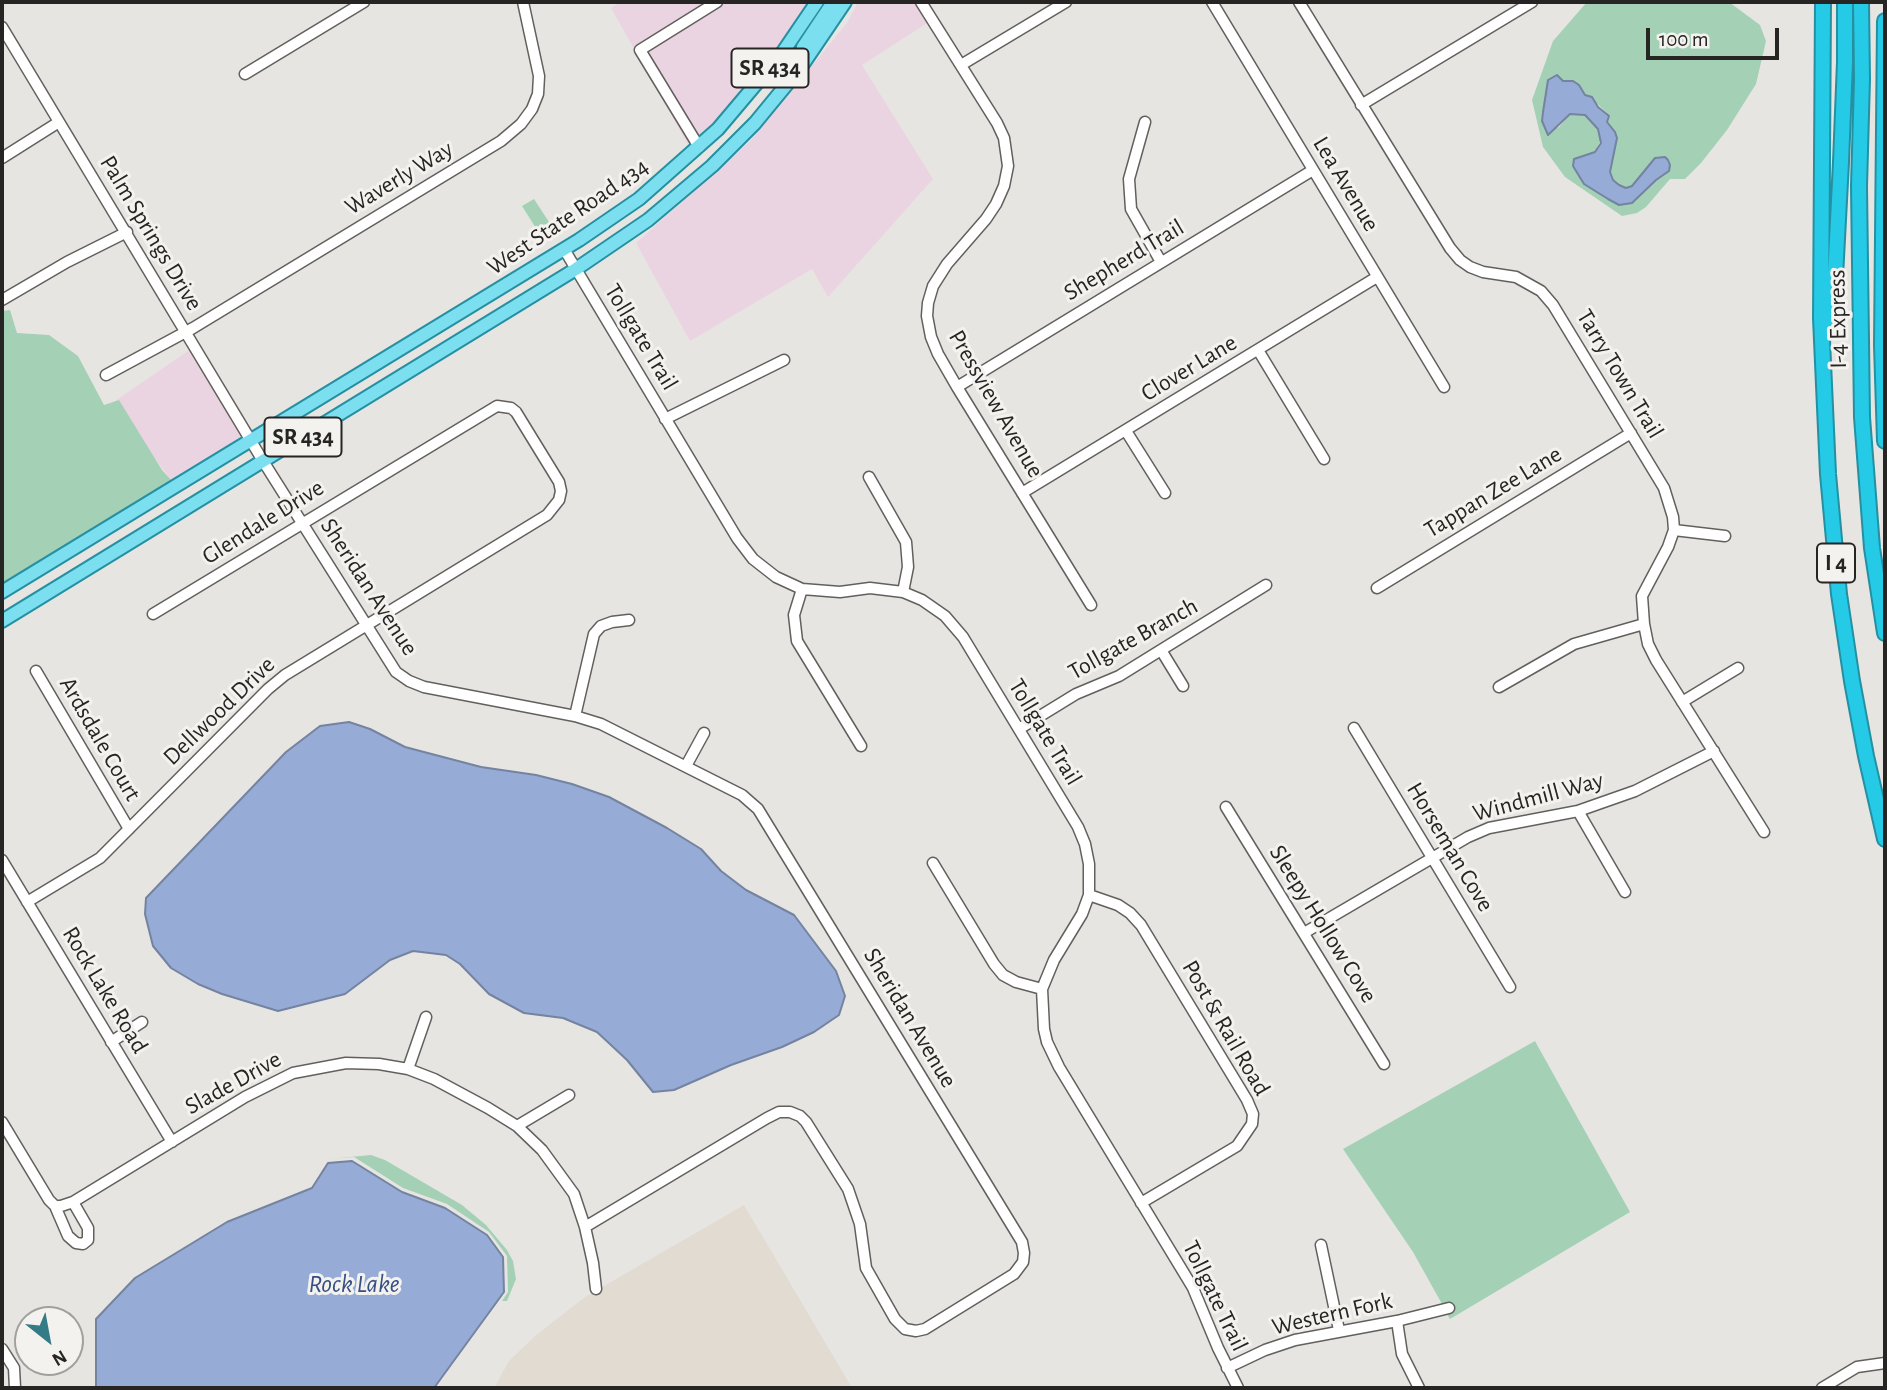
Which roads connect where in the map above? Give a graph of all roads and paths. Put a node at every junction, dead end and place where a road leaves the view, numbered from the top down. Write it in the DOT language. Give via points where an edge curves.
graph roads {
  1 [pos="364,2"];
  2 [pos="523,2"];
  3 [pos="717,2"];
  4 [pos="817,2"];
  5 [pos="833,2"];
  6 [pos="845,2"];
  7 [pos="921,2"];
  8 [pos="1066,2"];
  9 [pos="1212,2"];
  10 [pos="1299,2"];
  11 [pos="1532,2"];
  12 [pos="1823,2"];
  13 [pos="1844,2"];
  14 [pos="1861,2"];
  15 [pos="1885,21"];
  16 [pos="2,27"];
  17 [pos="961,65"];
  18 [pos="801,67"];
  19 [pos="245,74"];
  20 [pos="1361,105"];
  21 [pos="59,122"];
  22 [pos="1145,122"];
  23 [pos="699,147"];
  24 [pos="2,158"];
  25 [pos="1313,170"];
  26 [pos="1883,179"];
  27 [pos="1885,200"];
  28 [pos="127,232"];
  29 [pos="564,249"];
  30 [pos="1161,262"];
  31 [pos="576,269"];
  32 [pos="1377,277"];
  33 [pos="2,300"];
  34 [pos="186,332"];
  35 [pos="1258,350"];
  36 [pos="784,360"];
  37 [pos="1823,369"];
  38 [pos="106,375"];
  39 [pos="957,387"];
  40 [pos="1444,387"];
  41 [pos="504,405"];
  42 [pos="665,419"];
  43 [pos="1126,431"];
  44 [pos="1631,433"];
  45 [pos="250,440"];
  46 [pos="1885,441"];
  47 [pos="1324,459"];
  48 [pos="263,461"];
  49 [pos="869,477"];
  50 [pos="1022,493"];
  51 [pos="1165,493"];
  52 [pos="302,523"];
  53 [pos="1674,530"];
  54 [pos="1725,536"];
  55 [pos="1266,585"];
  56 [pos="1377,588"];
  57 [pos="802,589"];
  58 [pos="2,592"];
  59 [pos="903,592"];
  60 [pos="1091,605"];
  61 [pos="153,614"];
  62 [pos="629,620"];
  63 [pos="2,621"];
  64 [pos="1644,624"];
  65 [pos="366,625"];
  66 [pos="1885,634"];
  67 [pos="1161,650"];
  68 [pos="1738,668"];
  69 [pos="36,671"];
  70 [pos="1183,685"];
  71 [pos="1499,687"];
  72 [pos="1682,702"];
  73 [pos="575,716"];
  74 [pos="1354,728"];
  75 [pos="1019,729"];
  76 [pos="704,733"];
  77 [pos="861,746"];
  78 [pos="1714,751"];
  79 [pos="686,766"];
  80 [pos="1226,807"];
  81 [pos="1578,811"];
  82 [pos="129,829"];
  83 [pos="1764,832"];
  84 [pos="1885,839"];
  85 [pos="1431,857"];
  86 [pos="2,860"];
  87 [pos="933,863"];
  88 [pos="1625,892"];
  89 [pos="1088,895"];
  90 [pos="27,902"];
  91 [pos="1304,933"];
  92 [pos="1510,987"];
  93 [pos="1041,989"];
  94 [pos="426,1017"];
  95 [pos="142,1023"];
  96 [pos="111,1042"];
  97 [pos="1384,1064"];
  98 [pos="408,1069"];
  99 [pos="569,1095"];
  100 [pos="2,1122"];
  101 [pos="517,1126"];
  102 [pos="172,1142"];
  103 [pos="73,1202"];
  104 [pos="1141,1203"];
  105 [pos="55,1206"];
  106 [pos="585,1227"];
  107 [pos="1321,1245"];
  108 [pos="596,1289"];
  109 [pos="1449,1308"];
  110 [pos="1397,1321"];
  111 [pos="1339,1330"];
  112 [pos="2,1349"];
  113 [pos="1885,1363"];
  114 [pos="1227,1368"];
  115 [pos="15,1388"];
  116 [pos="1238,1388"];
  117 [pos="1419,1388"];
  118 [pos="1822,1388"];
  1 -- 19 [label="street"];
  2 -- 34 [label="street, Waverly Way" via="539,76 538,94 521,124 501,141"];
  3 -- 23 [label="street" via="640,50"];
  4 -- 23 [label="main road, West State Road 434 / SR 434" via="754,88"];
  5 -- 18 [label="main road" via="803,47"];
  6 -- 18 [label="main road, SR 434"];
  7 -- 17 [label="street, Pressview Avenue"];
  8 -- 17 [label="street"];
  9 -- 25 [label="street, Lea Avenue"];
  10 -- 20 [label="street, Tarry Town Trail"];
  11 -- 20 [label="street"];
  12 -- 37 [label="highway, I 4"];
  13 -- 37 [label="highway, I-4 Express" via="1834,296"];
  14 -- 66 [label="highway, I-4 Express" via="1862,417 1872,548"];
  15 -- 26 [label="highway"];
  16 -- 21 [label="street, Palm Springs Drive"];
  17 -- 39 [label="street, Pressview Avenue" via="1004,138 1008,166 996,204 947,264 928,303 931,337"];
  18 -- 31 [label="main road, SR 434" via="755,123 693,183 649,220"];
  20 -- 44 [label="street, Tarry Town Trail" via="1450,248 1460,260 1483,272 1516,277 1541,290"];
  21 -- 24 [label="street"];
  21 -- 28 [label="street, Palm Springs Drive"];
  22 -- 30 [label="street" via="1129,179 1130,209"];
  23 -- 29 [label="main road, West State Road 434 / SR 434" via="639,199"];
  25 -- 30 [label="street, Shepherd Trail"];
  25 -- 32 [label="street, Lea Avenue"];
  26 -- 27 [label="highway"];
  26 -- 46 [label="highway"];
  28 -- 33 [label="street"];
  28 -- 34 [label="street, Palm Springs Drive"];
  29 -- 31 [label="street, Tollgate Trail"];
  29 -- 45 [label="main road, West State Road 434 / SR 434"];
  30 -- 39 [label="street, Shepherd Trail"];
  31 -- 42 [label="street, Tollgate Trail"];
  31 -- 48 [label="main road, SR 434"];
  32 -- 35 [label="street, Clover Lane"];
  32 -- 40 [label="street, Lea Avenue"];
  34 -- 38 [label="street, Waverly Way"];
  34 -- 45 [label="street, Palm Springs Drive"];
  35 -- 43 [label="street, Clover Lane"];
  35 -- 47 [label="street"];
  36 -- 42 [label="street"];
  37 -- 84 [label="highway, I 4" via="1839,594"];
  39 -- 50 [label="street, Pressview Avenue"];
  41 -- 52 [label="street, Glendale Drive" via="486,411"];
  41 -- 65 [label="street, Dellwood Drive" via="516,412 559,482 559,500 547,515"];
  42 -- 57 [label="street, Tollgate Trail" via="744,549 763,569"];
  43 -- 50 [label="street, Clover Lane"];
  43 -- 51 [label="street"];
  44 -- 53 [label="street, Tarry Town Trail" via="1664,488"];
  44 -- 56 [label="street, Tappan Zee Lane"];
  45 -- 48 [label="street, Palm Springs Drive"];
  45 -- 58 [label="main road, SR 434"];
  48 -- 52 [label="street, Sheridan Avenue"];
  48 -- 63 [label="main road, SR 434"];
  49 -- 59 [label="street" via="906,542"];
  50 -- 60 [label="street, Pressview Avenue"];
  52 -- 61 [label="street, Glendale Drive"];
  52 -- 65 [label="street, Sheridan Avenue"];
  53 -- 54 [label="street"];
  53 -- 64 [label="street" via="1642,596"];
  55 -- 67 [label="street, Tollgate Branch"];
  57 -- 59 [label="street, Tollgate Trail"];
  57 -- 77 [label="street" via="794,615 797,641"];
  59 -- 75 [label="street, Tollgate Trail" via="928,604 955,626"];
  62 -- 73 [label="street" via="601,626 594,634"];
  64 -- 71 [label="street" via="1574,644"];
  64 -- 72 [label="street" via="1648,644"];
  65 -- 73 [label="street, Sheridan Avenue" via="396,672 409,681"];
  65 -- 82 [label="street, Dellwood Drive" via="268,689"];
  67 -- 70 [label="street"];
  67 -- 75 [label="street, Tollgate Branch"];
  68 -- 72 [label="street"];
  69 -- 82 [label="street, Ardsdale Court"];
  72 -- 78 [label="street"];
  73 -- 79 [label="street, Sheridan Avenue"];
  74 -- 85 [label="street, Horseman Cove"];
  75 -- 89 [label="street, Tollgate Trail" via="1086,844"];
  76 -- 79 [label="street"];
  78 -- 81 [label="street, Windmill Way" via="1634,791"];
  78 -- 83 [label="street"];
  79 -- 106 [label="street, Sheridan Avenue" via="742,795 758,809 1022,1242 1023,1262 1014,1274 925,1329 905,1329 866,1268 860,1224 848,1189 806,1122 790,1112 767,1118"];
  80 -- 91 [label="street, Sleepy Hollow Cove"];
  81 -- 85 [label="street, Windmill Way" via="1489,828"];
  81 -- 88 [label="street"];
  82 -- 90 [label="street, Dellwood Drive" via="100,858"];
  85 -- 91 [label="street, Windmill Way"];
  85 -- 92 [label="street, Horseman Cove"];
  86 -- 90 [label="street, Rock Lake Road"];
  87 -- 93 [label="street" via="993,964 1016,982"];
  89 -- 93 [label="street, Tollgate Trail"];
  89 -- 104 [label="street, Post & Rail Road" via="1118,905 1141,925 1253,1114 1252,1124 1237,1146"];
  90 -- 96 [label="street, Rock Lake Road"];
  91 -- 97 [label="street, Sleepy Hollow Cove"];
  93 -- 104 [label="street, Tollgate Trail" via="1044,1029 1053,1056"];
  94 -- 98 [label="street"];
  95 -- 96 [label="street"];
  96 -- 102 [label="street, Rock Lake Road"];
  98 -- 101 [label="street, Slade Drive"];
  98 -- 102 [label="street, Slade Drive" via="346,1063 293,1073"];
  99 -- 101 [label="street"];
  100 -- 105 [label="street"];
  101 -- 106 [label="street, Slade Drive" via="562,1174"];
  102 -- 103 [label="street, Slade Drive"];
  103 -- 105 [label="street, Slade Drive"];
  103 -- 105 [label="street" via="88,1227 88,1240 83,1244 68,1236"];
  104 -- 114 [label="street, Tollgate Trail" via="1193,1288"];
  106 -- 108 [label="street, Slade Drive"];
  107 -- 111 [label="street"];
  109 -- 110 [label="street, Western Fork"];
  110 -- 111 [label="street, Western Fork"];
  110 -- 117 [label="street" via="1402,1354"];
  111 -- 114 [label="street, Western Fork" via="1265,1350"];
  112 -- 115 [label="street" via="14,1368"];
  113 -- 118 [label="street" via="1857,1367"];
  114 -- 116 [label="street, Tollgate Trail"];
}
